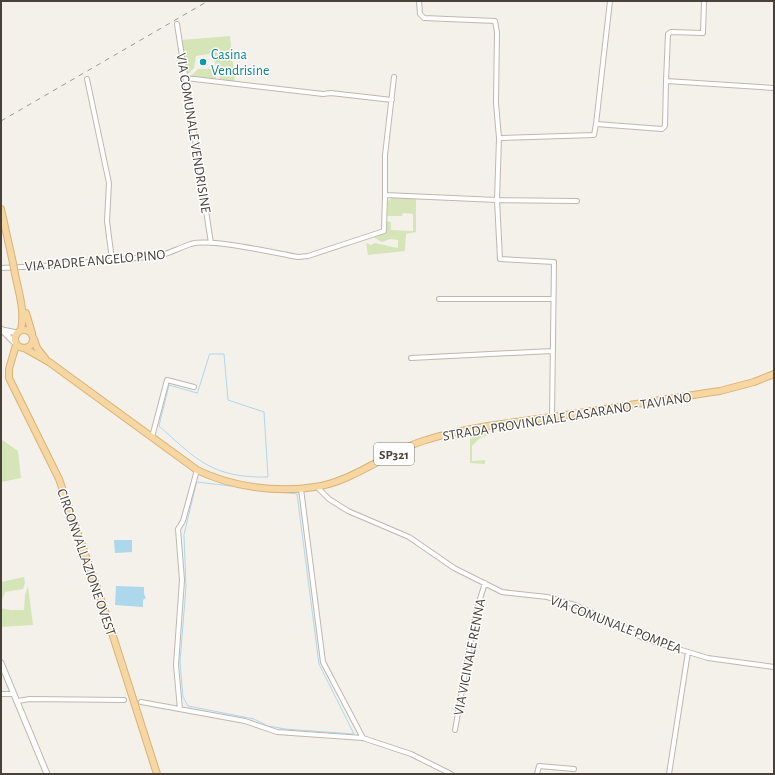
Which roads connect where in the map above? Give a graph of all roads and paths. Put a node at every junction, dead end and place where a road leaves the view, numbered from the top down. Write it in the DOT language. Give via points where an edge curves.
graph roads {
  1 [pos="419,1"];
  2 [pos="610,1"];
  3 [pos="704,1"];
  4 [pos="177,24"];
  5 [pos="394,77"];
  6 [pos="87,78"];
  7 [pos="186,78"];
  8 [pos="666,81"];
  9 [pos="774,88"];
  10 [pos="392,100"];
  11 [pos="596,124"];
  12 [pos="499,138"];
  13 [pos="385,195"];
  14 [pos="497,200"];
  15 [pos="578,201"];
  16 [pos="1,209"];
  17 [pos="211,243"];
  18 [pos="112,260"];
  19 [pos="1,268"];
  20 [pos="439,299"];
  21 [pos="553,299"];
  22 [pos="22,306"];
  23 [pos="1,330"];
  24 [pos="19,331"];
  25 [pos="33,336"];
  26 [pos="19,346"];
  27 [pos="552,351"];
  28 [pos="411,358"];
  29 [pos="49,362"];
  30 [pos="774,374"];
  31 [pos="194,387"];
  32 [pos="552,417"];
  33 [pos="152,437"];
  34 [pos="197,470"];
  35 [pos="317,487"];
  36 [pos="301,489"];
  37 [pos="485,583"];
  38 [pos="688,652"];
  39 [pos="1,663"];
  40 [pos="774,667"];
  41 [pos="1,694"];
  42 [pos="13,694"];
  43 [pos="124,700"];
  44 [pos="18,701"];
  45 [pos="141,702"];
  46 [pos="180,709"];
  47 [pos="455,730"];
  48 [pos="363,738"];
  49 [pos="574,769"];
  50 [pos="47,774"];
  51 [pos="157,774"];
  52 [pos="452,774"];
  53 [pos="537,774"];
  54 [pos="669,774"];
  1 -- 12 [label="street" via="420,14 424,18 494,22 497,32 496,104"];
  2 -- 11 [label="street"];
  3 -- 8 [label="street" via="703,33 668,34"];
  4 -- 7 [label="street, VIA COMUNALE VENDRISINE"];
  5 -- 10 [label="street"];
  6 -- 18 [label="street" via="109,183 107,221"];
  7 -- 10 [label="street"];
  7 -- 17 [label="street, VIA COMUNALE VENDRISINE"];
  8 -- 9 [label="street"];
  8 -- 11 [label="street" via="666,126 662,129"];
  10 -- 13 [label="street" via="385,155"];
  11 -- 12 [label="street" via="594,136"];
  12 -- 14 [label="street"];
  13 -- 14 [label="street"];
  13 -- 17 [label="street, VIA PADRE ANGELO PINO" via="384,231 308,256 298,257"];
  14 -- 15 [label="street"];
  14 -- 21 [label="street" via="500,259 554,262"];
  16 -- 22 [label="main road, bridge"];
  17 -- 18 [label="street, VIA PADRE ANGELO PINO" via="191,244 159,256"];
  18 -- 19 [label="street, VIA PADRE ANGELO PINO"];
  20 -- 21 [label="street"];
  21 -- 27 [label="street"];
  22 -- 24 [label="main road" via="23,319"];
  22 -- 25 [label="main road"];
  23 -- 24 [label="street"];
  23 -- 26 [label="street"];
  24 -- 25 [label="main road" via="28,331"];
  24 -- 26 [label="main road" via="15,336"];
  25 -- 26 [label="main road" via="30,346"];
  25 -- 29 [label="main road" via="37,348"];
  26 -- 29 [label="main road, STRADA PROVINCIALE CASARANO - TAVIANO / SP321"];
  26 -- 51 [label="main road, CIRCONVALLAZIONE OVEST" via="9,369 9,378 60,479"];
  27 -- 28 [label="street"];
  27 -- 32 [label="street"];
  29 -- 33 [label="main road, STRADA PROVINCIALE CASARANO - TAVIANO / SP321"];
  30 -- 32 [label="main road, STRADA PROVINCIALE CASARANO - TAVIANO / SP321" via="720,391"];
  31 -- 33 [label="street" via="167,380"];
  32 -- 35 [label="main road, STRADA PROVINCIALE CASARANO - TAVIANO / SP321" via="499,424 425,440 341,479"];
  33 -- 34 [label="main road, STRADA PROVINCIALE CASARANO - TAVIANO / SP321"];
  34 -- 36 [label="main road, STRADA PROVINCIALE CASARANO - TAVIANO / SP321" via="220,481 234,484"];
  34 -- 46 [label="street" via="183,521 178,529 182,580 176,665"];
  35 -- 36 [label="main road, STRADA PROVINCIALE CASARANO - TAVIANO / SP321"];
  35 -- 37 [label="street, VIA COMUNALE POMPEA" via="348,511 409,537 454,568"];
  36 -- 48 [label="street" via="323,662"];
  37 -- 38 [label="street, VIA COMUNALE POMPEA" via="502,592 547,597 575,605 645,639"];
  37 -- 47 [label="street, VIA VICINALE RENNA" via="474,621"];
  38 -- 40 [label="street, VIA COMUNALE POMPEA" via="708,658"];
  38 -- 54 [label="street"];
  39 -- 42 [label="street"];
  41 -- 42 [label="street"];
  42 -- 44 [label="street"];
  43 -- 44 [label="street"];
  44 -- 50 [label="street"];
  45 -- 46 [label="street"];
  46 -- 48 [label="street" via="246,721 277,732"];
  48 -- 52 [label="street" via="411,754"];
  49 -- 53 [label="street" via="539,766"];
}
